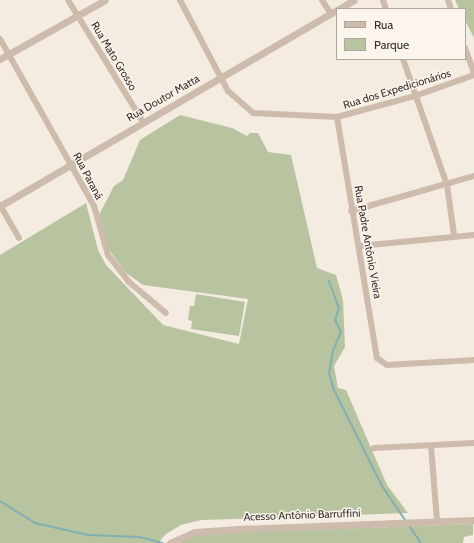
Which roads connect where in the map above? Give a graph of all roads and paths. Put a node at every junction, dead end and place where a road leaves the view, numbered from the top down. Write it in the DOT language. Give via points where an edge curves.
graph roads {
  1 [pos="68,0"];
  2 [pos="105,0"];
  3 [pos="180,0"];
  4 [pos="322,0"];
  5 [pos="354,0"];
  6 [pos="341,8"];
  7 [pos="336,11"];
  8 [pos="78,16"];
  9 [pos="0,39"];
  10 [pos="466,51"];
  11 [pos="9,54"];
  12 [pos="0,60"];
  13 [pos="403,60"];
  14 [pos="474,74"];
  15 [pos="220,79"];
  16 [pos="415,96"];
  17 [pos="337,117"];
  18 [pos="143,122"];
  19 [pos="72,164"];
  20 [pos="474,176"];
  21 [pos="447,185"];
  22 [pos="0,206"];
  23 [pos="351,211"];
  24 [pos="474,235"];
  25 [pos="454,236"];
  26 [pos="19,238"];
  27 [pos="359,246"];
  28 [pos="166,313"];
  29 [pos="474,360"];
  30 [pos="474,443"];
  31 [pos="431,446"];
  32 [pos="374,448"];
  33 [pos="437,520"];
  34 [pos="474,520"];
  35 [pos="170,543"];
  1 -- 8 [label="street, Rua Mato Grosso"];
  2 -- 8 [label="street"];
  3 -- 15 [label="street, Rua dos Expedicionários"];
  4 -- 7 [label="street"];
  5 -- 6 [label="street, Rua Doutor Matta"];
  7 -- 15 [label="street, Rua Doutor Matta"];
  8 -- 11 [label="street"];
  8 -- 18 [label="street, Rua Mato Grosso"];
  9 -- 11 [label="street, Rua Paraná"];
  10 -- 14 [label="street"];
  11 -- 12 [label="street"];
  11 -- 19 [label="street, Rua Paraná"];
  13 -- 16 [label="street"];
  14 -- 16 [label="street, Rua dos Expedicionários"];
  15 -- 17 [label="street, Rua dos Expedicionários" via="228,92 253,114"];
  15 -- 18 [label="street, Rua Doutor Matta"];
  16 -- 17 [label="street, Rua dos Expedicionários"];
  16 -- 21 [label="street"];
  17 -- 23 [label="street, Rua Padre Antônio Vieira"];
  18 -- 19 [label="street, Rua Doutor Matta"];
  19 -- 22 [label="street, Rua Doutor Matta"];
  19 -- 28 [label="street, Rua Paraná" via="94,206 100,232 112,260 129,282"];
  20 -- 21 [label="street"];
  21 -- 23 [label="street"];
  21 -- 25 [label="street"];
  22 -- 26 [label="street"];
  23 -- 27 [label="street, Rua Padre Antônio Vieira"];
  24 -- 25 [label="street"];
  25 -- 27 [label="street"];
  27 -- 29 [label="street, Rua Padre Antônio Vieira" via="376,358 387,365"];
  30 -- 31 [label="street"];
  31 -- 32 [label="street"];
  31 -- 33 [label="street"];
  33 -- 34 [label="street, Acesso Antônio Barruffini"];
  33 -- 35 [label="street, Acesso Antônio Barruffini" via="195,532"];
}
